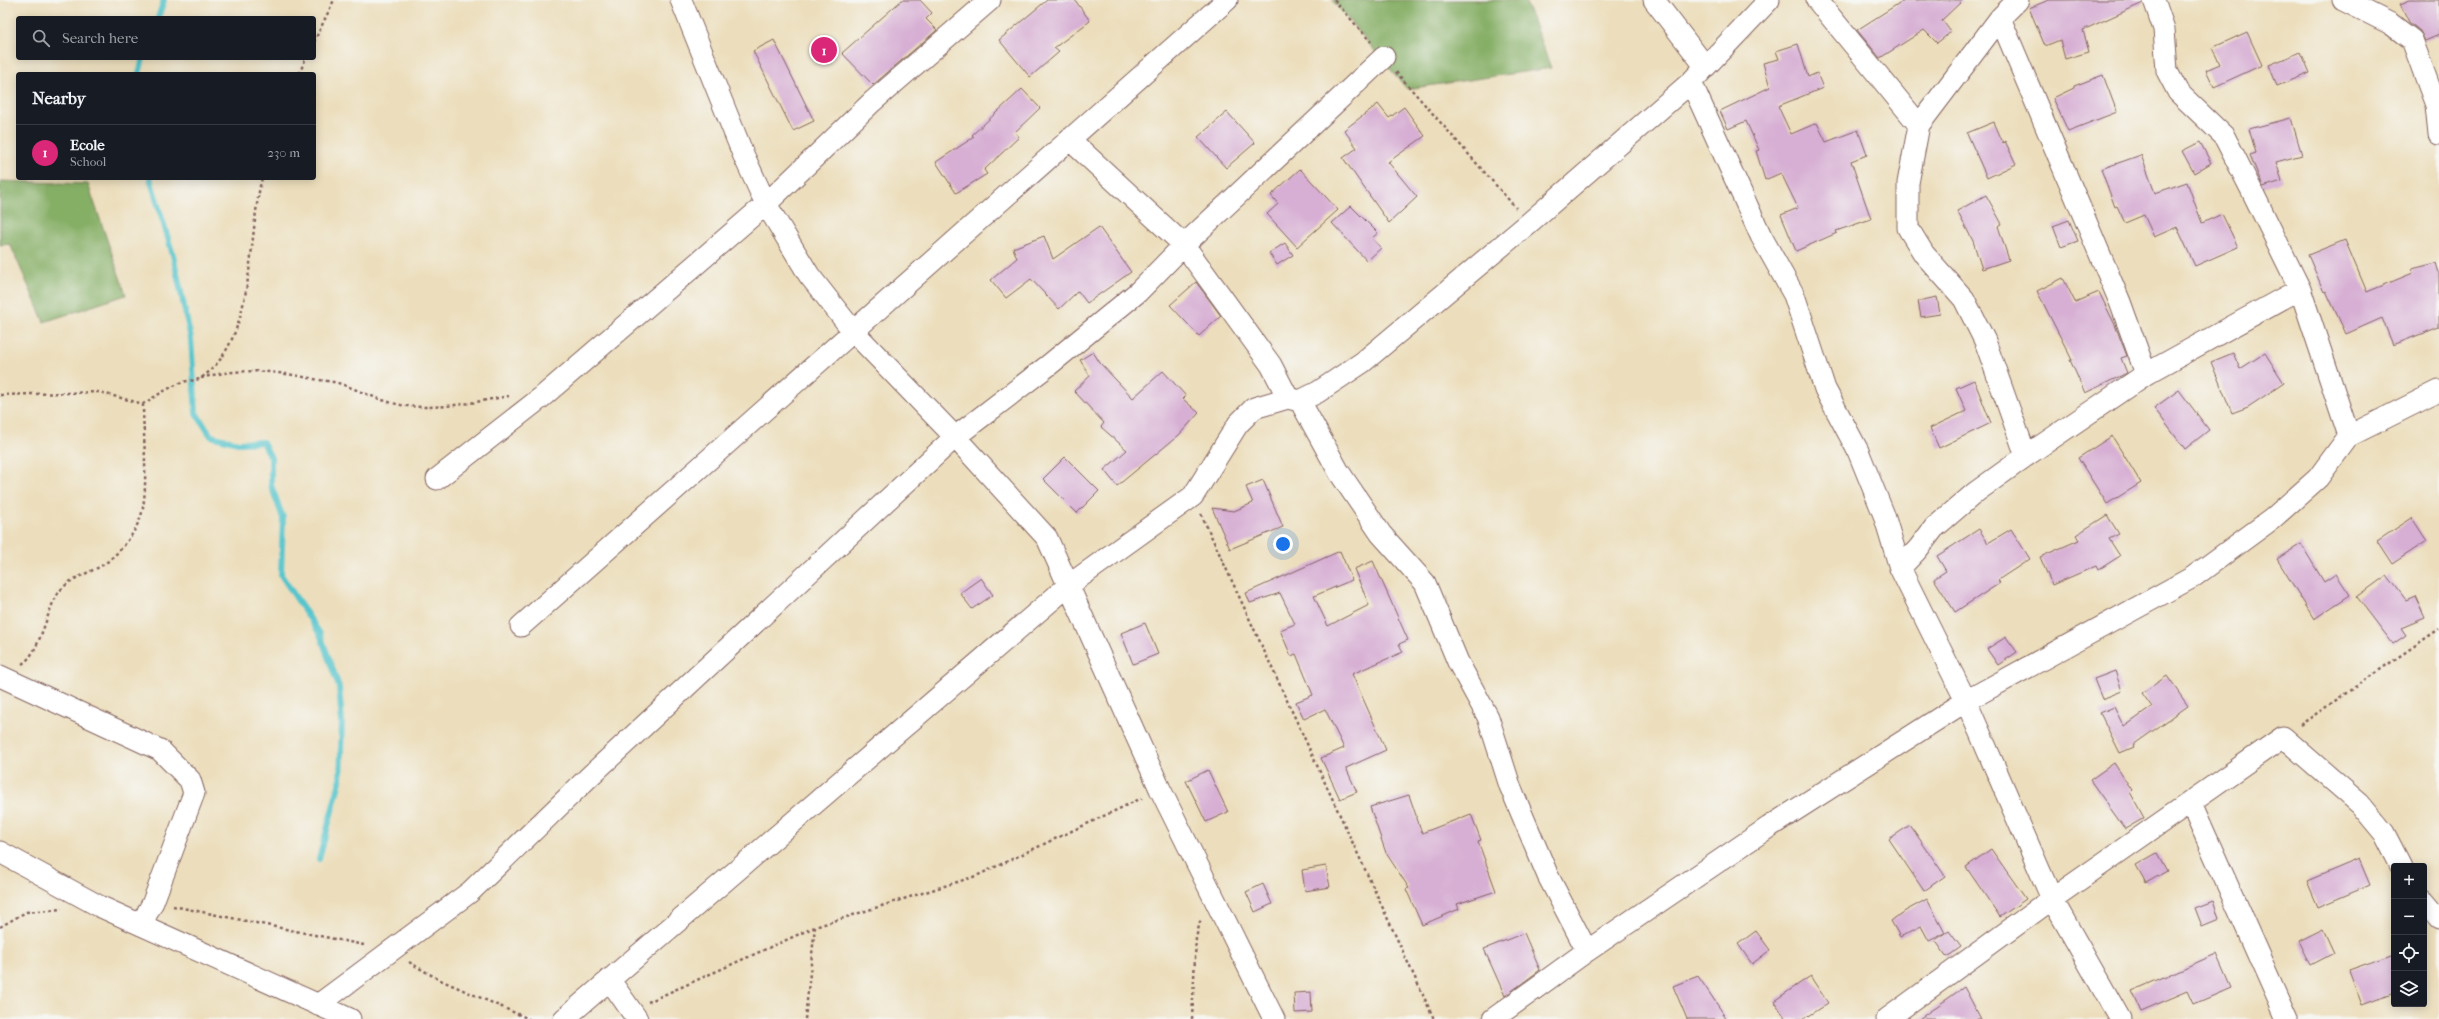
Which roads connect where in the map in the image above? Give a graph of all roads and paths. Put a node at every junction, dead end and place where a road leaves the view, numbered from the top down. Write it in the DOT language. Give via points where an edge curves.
graph roads {
  1 [pos="334,0"];
  2 [pos="681,0"];
  3 [pos="990,0"];
  4 [pos="1227,0"];
  5 [pos="1334,0"];
  6 [pos="1654,0"];
  7 [pos="1769,0"];
  8 [pos="1817,0"];
  9 [pos="2018,0"];
  10 [pos="2154,0"];
  11 [pos="2343,0"];
  12 [pos="2000,18"];
  13 [pos="316,38"];
  14 [pos="1384,57"];
  15 [pos="305,60"];
  16 [pos="1704,66"];
  17 [pos="300,72"];
  18 [pos="1692,82"];
  19 [pos="1919,124"];
  20 [pos="2439,134"];
  21 [pos="1069,139"];
  22 [pos="262,180"];
  23 [pos="766,204"];
  24 [pos="1529,223"];
  25 [pos="1184,245"];
  26 [pos="2300,289"];
  27 [pos="853,331"];
  28 [pos="2146,374"];
  29 [pos="200,378"];
  30 [pos="2439,391"];
  31 [pos="0,395"];
  32 [pos="542,397"];
  33 [pos="1294,399"];
  34 [pos="143,404"];
  35 [pos="955,436"];
  36 [pos="2349,436"];
  37 [pos="2026,456"];
  38 [pos="437,479"];
  39 [pos="1193,496"];
  40 [pos="1900,568"];
  41 [pos="1069,585"];
  42 [pos="521,626"];
  43 [pos="2439,629"];
  44 [pos="18,666"];
  45 [pos="0,676"];
  46 [pos="1966,701"];
  47 [pos="2283,737"];
  48 [pos="1160,789"];
  49 [pos="2191,803"];
  50 [pos="0,852"];
  51 [pos="2399,863"];
  52 [pos="1210,887"];
  53 [pos="2052,899"];
  54 [pos="153,902"];
  55 [pos="2427,904"];
  56 [pos="100,906"];
  57 [pos="2439,918"];
  58 [pos="141,925"];
  59 [pos="0,926"];
  60 [pos="815,927"];
  61 [pos="390,950"];
  62 [pos="1587,951"];
  63 [pos="609,980"];
  64 [pos="318,1005"];
  65 [pos="633,1015"];
  66 [pos="350,1019"];
  67 [pos="529,1019"];
  68 [pos="564,1019"];
  69 [pos="805,1019"];
  70 [pos="1192,1019"];
  71 [pos="1274,1019"];
  72 [pos="1434,1019"];
  73 [pos="1493,1019"];
  74 [pos="1887,1019"];
  75 [pos="2120,1019"];
  76 [pos="2287,1019"];
  1 -- 13 [label="path"];
  2 -- 23 [label="street"];
  3 -- 23 [label="street" via="872,102"];
  4 -- 21 [label="street"];
  5 -- 14 [label="path"];
  6 -- 16 [label="street"];
  7 -- 16 [label="street"];
  8 -- 19 [label="street"];
  9 -- 12 [label="street"];
  10 -- 26 [label="street" via="2164,30 2167,71 2178,92 2224,136"];
  11 -- 20 [label="street" via="2391,24 2412,40 2436,105"];
  12 -- 19 [label="street"];
  12 -- 28 [label="street" via="2120,302"];
  14 -- 24 [label="path" via="1410,90"];
  14 -- 25 [label="street"];
  15 -- 17 [label="path"];
  16 -- 18 [label="street"];
  18 -- 24 [label="street"];
  18 -- 40 [label="street" via="1761,236 1794,295 1825,389 1858,451 1884,515"];
  19 -- 37 [label="street" via="1908,183 1908,228 1924,254 1964,299 1985,341"];
  21 -- 25 [label="street"];
  21 -- 27 [label="street"];
  22 -- 29 [label="path" via="238,323 220,359"];
  23 -- 27 [label="street" via="809,275"];
  23 -- 32 [label="street"];
  24 -- 33 [label="street" via="1363,362 1318,392"];
  25 -- 33 [label="street"];
  25 -- 35 [label="street" via="1138,292 1049,365"];
  26 -- 28 [label="street"];
  26 -- 36 [label="street"];
  27 -- 35 [label="street"];
  27 -- 42 [label="street"];
  28 -- 37 [label="street"];
  29 -- 32 [label="path" via="241,370 293,375 340,383 369,396 400,405 419,407 452,406 510,396"];
  29 -- 34 [label="path" via="183,382"];
  30 -- 36 [label="street"];
  31 -- 34 [label="path" via="99,392"];
  32 -- 38 [label="street"];
  33 -- 39 [label="street" via="1254,408 1238,424"];
  33 -- 62 [label="street" via="1339,472 1392,548 1410,564 1425,583 1458,662 1488,717 1510,786 1548,876"];
  34 -- 44 [label="path" via="144,483 141,516 124,548 106,563 70,581 58,594 42,628 37,647 25,662"];
  35 -- 41 [label="street" via="1047,538"];
  35 -- 61 [label="street" via="590,776 470,892"];
  36 -- 46 [label="street" via="2318,478 2272,519 2193,577"];
  37 -- 40 [label="street" via="1976,492 1934,528"];
  39 -- 41 [label="street"];
  39 -- 72 [label="path"];
  40 -- 46 [label="street"];
  41 -- 48 [label="street"];
  41 -- 63 [label="street"];
  43 -- 47 [label="path"];
  45 -- 54 [label="street" via="160,750 190,780 194,793"];
  46 -- 53 [label="street"];
  46 -- 62 [label="street" via="1769,827"];
  47 -- 49 [label="street"];
  47 -- 51 [label="street" via="2360,804 2384,833"];
  48 -- 52 [label="street"];
  48 -- 60 [label="path" via="976,876"];
  49 -- 53 [label="street"];
  49 -- 76 [label="street"];
  50 -- 56 [label="street"];
  52 -- 70 [label="path" via="1196,938"];
  52 -- 71 [label="street"];
  53 -- 74 [label="street"];
  53 -- 75 [label="street"];
  54 -- 58 [label="street"];
  54 -- 61 [label="path"];
  55 -- 57 [label="street"];
  56 -- 58 [label="street"];
  56 -- 59 [label="path" via="26,912"];
  58 -- 64 [label="street"];
  60 -- 65 [label="path"];
  60 -- 69 [label="path"];
  61 -- 64 [label="street"];
  61 -- 67 [label="path" via="438,979"];
  62 -- 73 [label="street"];
  63 -- 65 [label="street"];
  63 -- 68 [label="street"];
  64 -- 66 [label="street"];
}
